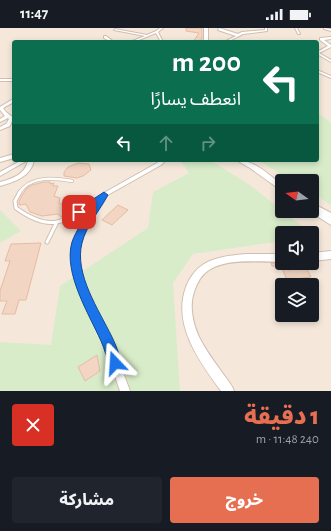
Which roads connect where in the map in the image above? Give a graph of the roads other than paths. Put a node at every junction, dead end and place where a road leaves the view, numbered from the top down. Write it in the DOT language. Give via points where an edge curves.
graph roads {
  1 [pos="162,28"];
  2 [pos="206,28"];
  3 [pos="266,28"];
  4 [pos="296,28"];
  5 [pos="325,28"];
  6 [pos="219,29"];
  7 [pos="115,30"];
  8 [pos="331,30"];
  9 [pos="157,32"];
  10 [pos="299,33"];
  11 [pos="148,35"];
  12 [pos="237,35"];
  13 [pos="106,37"];
  14 [pos="331,38"];
  15 [pos="110,40"];
  16 [pos="137,40"];
  17 [pos="161,40"];
  18 [pos="206,40"];
  19 [pos="229,40"];
  20 [pos="324,50"];
  21 [pos="319,52"];
  22 [pos="330,53"];
  23 [pos="319,54"];
  24 [pos="331,61"];
  25 [pos="319,72"];
  26 [pos="331,77"];
  27 [pos="0,80"];
  28 [pos="12,80"];
  29 [pos="12,101"];
  30 [pos="11,118"];
  31 [pos="0,120"];
  32 [pos="0,129"];
  33 [pos="12,157"];
  34 [pos="0,160"];
  35 [pos="22,162"];
  36 [pos="30,162"];
  37 [pos="161,162"];
  38 [pos="243,162"];
  39 [pos="0,174"];
  40 [pos="72,181"];
  41 [pos="275,183"];
  42 [pos="0,184"];
  43 [pos="104,195"];
  44 [pos="319,209"];
  45 [pos="319,214"];
  46 [pos="331,216"];
  47 [pos="331,222"];
  48 [pos="56,224"];
  49 [pos="47,242"];
  50 [pos="331,256"];
  51 [pos="319,257"];
  52 [pos="275,258"];
  53 [pos="124,391"];
  54 [pos="228,391"];
  1 -- 9 [label="street"];
  2 -- 18 [label="street"];
  3 -- 12 [label="street" via="267,31"];
  4 -- 10 [label="street"];
  5 -- 8 [label="street"];
  6 -- 12 [label="street"];
  7 -- 11 [label="street"];
  9 -- 11 [label="street"];
  9 -- 17 [label="street"];
  11 -- 16 [label="street"];
  12 -- 19 [label="street"];
  13 -- 15 [label="street"];
  14 -- 20 [label="street" via="321,39 330,46"];
  20 -- 21 [label="street"];
  20 -- 22 [label="street"];
  23 -- 24 [label="street"];
  25 -- 26 [label="street"];
  27 -- 28 [label="street"];
  29 -- 30 [label="street" via="1,107"];
  30 -- 31 [label="street"];
  30 -- 32 [label="street" via="8,125"];
  33 -- 34 [label="street"];
  35 -- 39 [label="street"];
  36 -- 42 [label="street" via="23,174"];
  37 -- 43 [label="street"];
  38 -- 41 [label="street"];
  40 -- 48 [label="lane" via="52,178 39,180 25,187 15,198 16,208 21,212 34,220"];
  43 -- 48 [label="lane" via="67,220"];
  43 -- 53 [label="street" via="80,234 76,244 75,263 82,287 108,342"];
  44 -- 46 [label="street"];
  45 -- 47 [label="street"];
  48 -- 49 [label="lane"];
  50 -- 51 [label="street"];
  52 -- 54 [label="street" via="213,263 197,275 190,288 186,301 186,316 192,333"];
}
